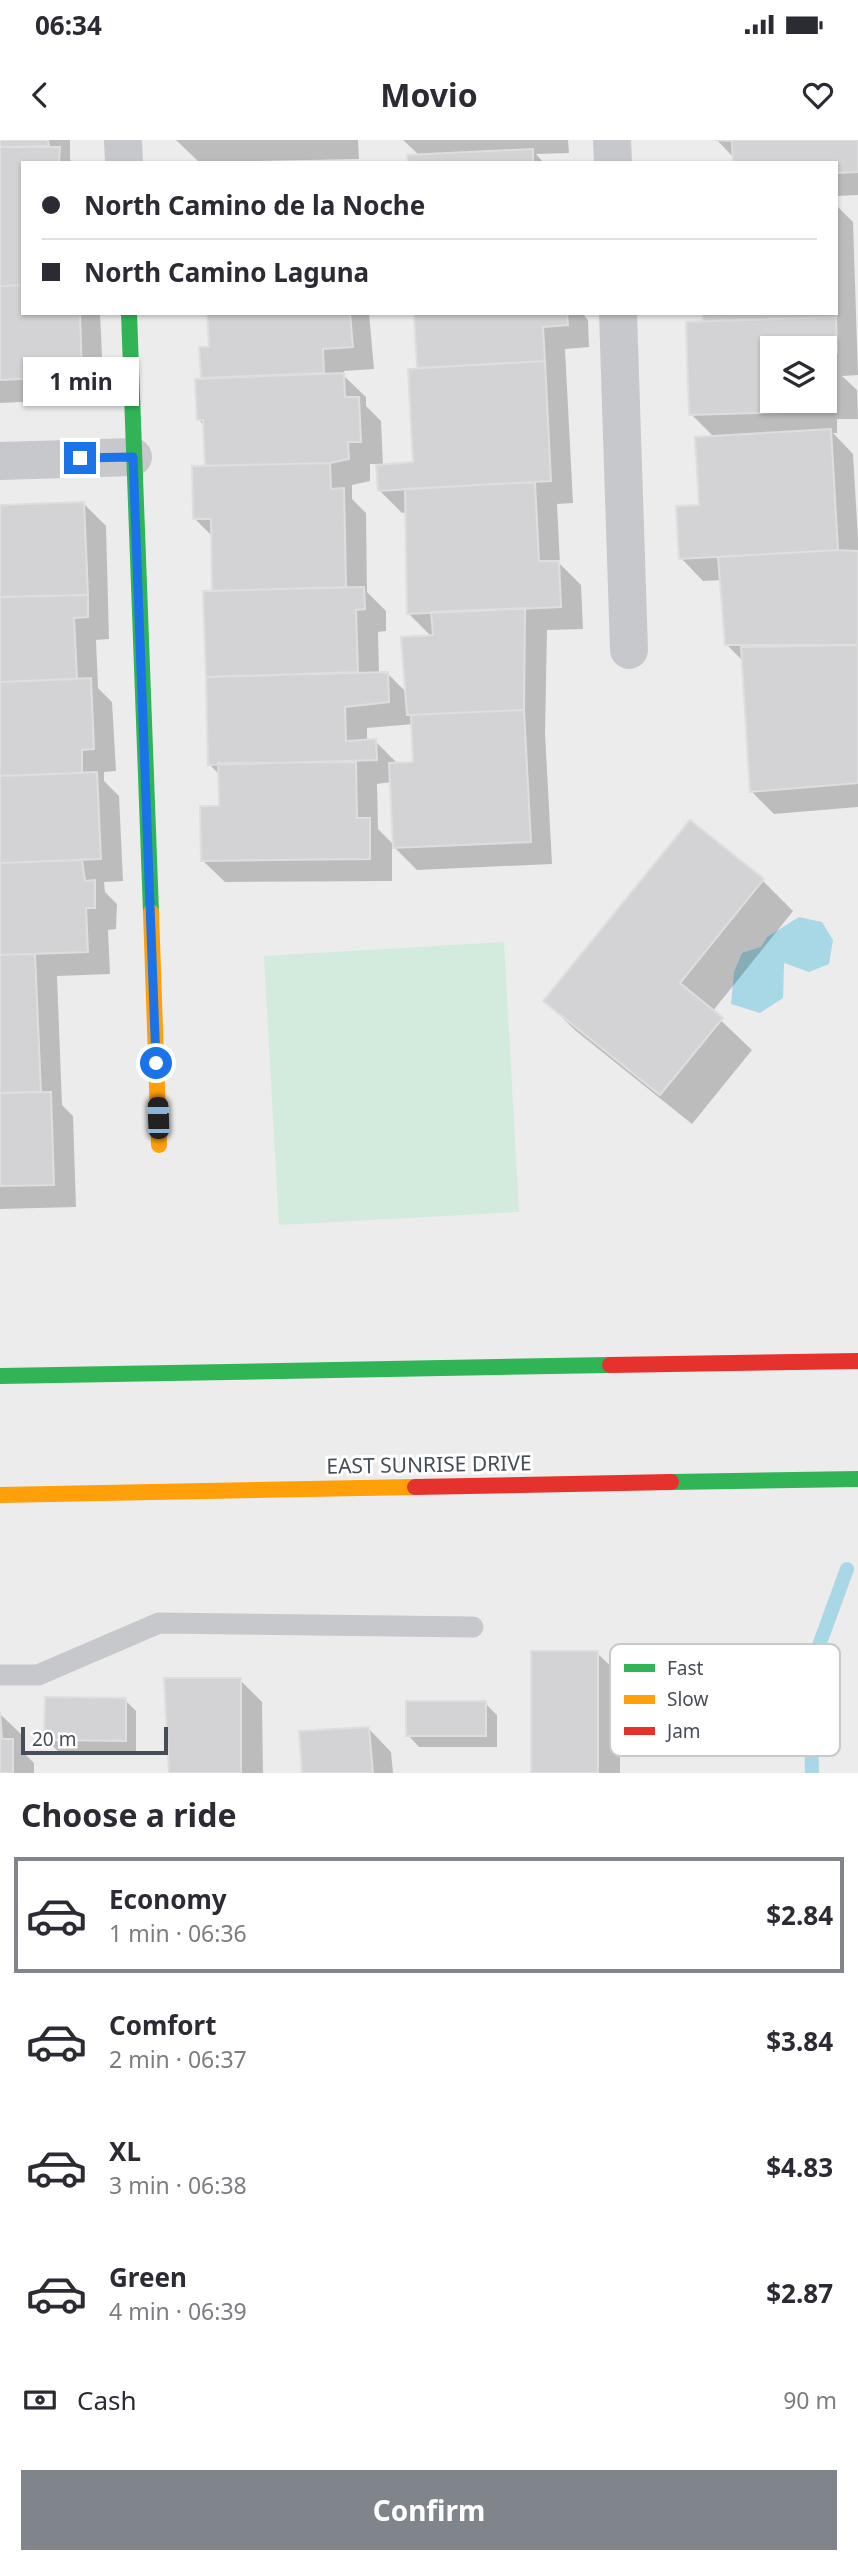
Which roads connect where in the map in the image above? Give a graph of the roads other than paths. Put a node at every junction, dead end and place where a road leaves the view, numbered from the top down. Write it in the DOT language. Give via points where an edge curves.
graph roads {
  1 [pos="123,140"];
  2 [pos="612,140"];
  3 [pos="124,161"];
  4 [pos="613,161"];
  5 [pos="128,315"];
  6 [pos="618,315"];
  7 [pos="133,457"];
  8 [pos="0,461"];
  9 [pos="629,650"];
  10 [pos="159,1145"];
  11 [pos="858,1361"];
  12 [pos="0,1376"];
  13 [pos="858,1479"];
  14 [pos="0,1495"];
  15 [pos="473,1627"];
  16 [pos="0,1675"];
  1 -- 3 [label="street"];
  2 -- 4 [label="street"];
  5 -- 7 [label="main road"];
  6 -- 9 [label="street"];
  7 -- 8 [label="street"];
  7 -- 10 [label="main road"];
  11 -- 12 [label="main road"];
  13 -- 14 [label="main road, EAST SUNRISE DRIVE"];
  15 -- 16 [label="lane" via="159,1623 38,1675"];
}
